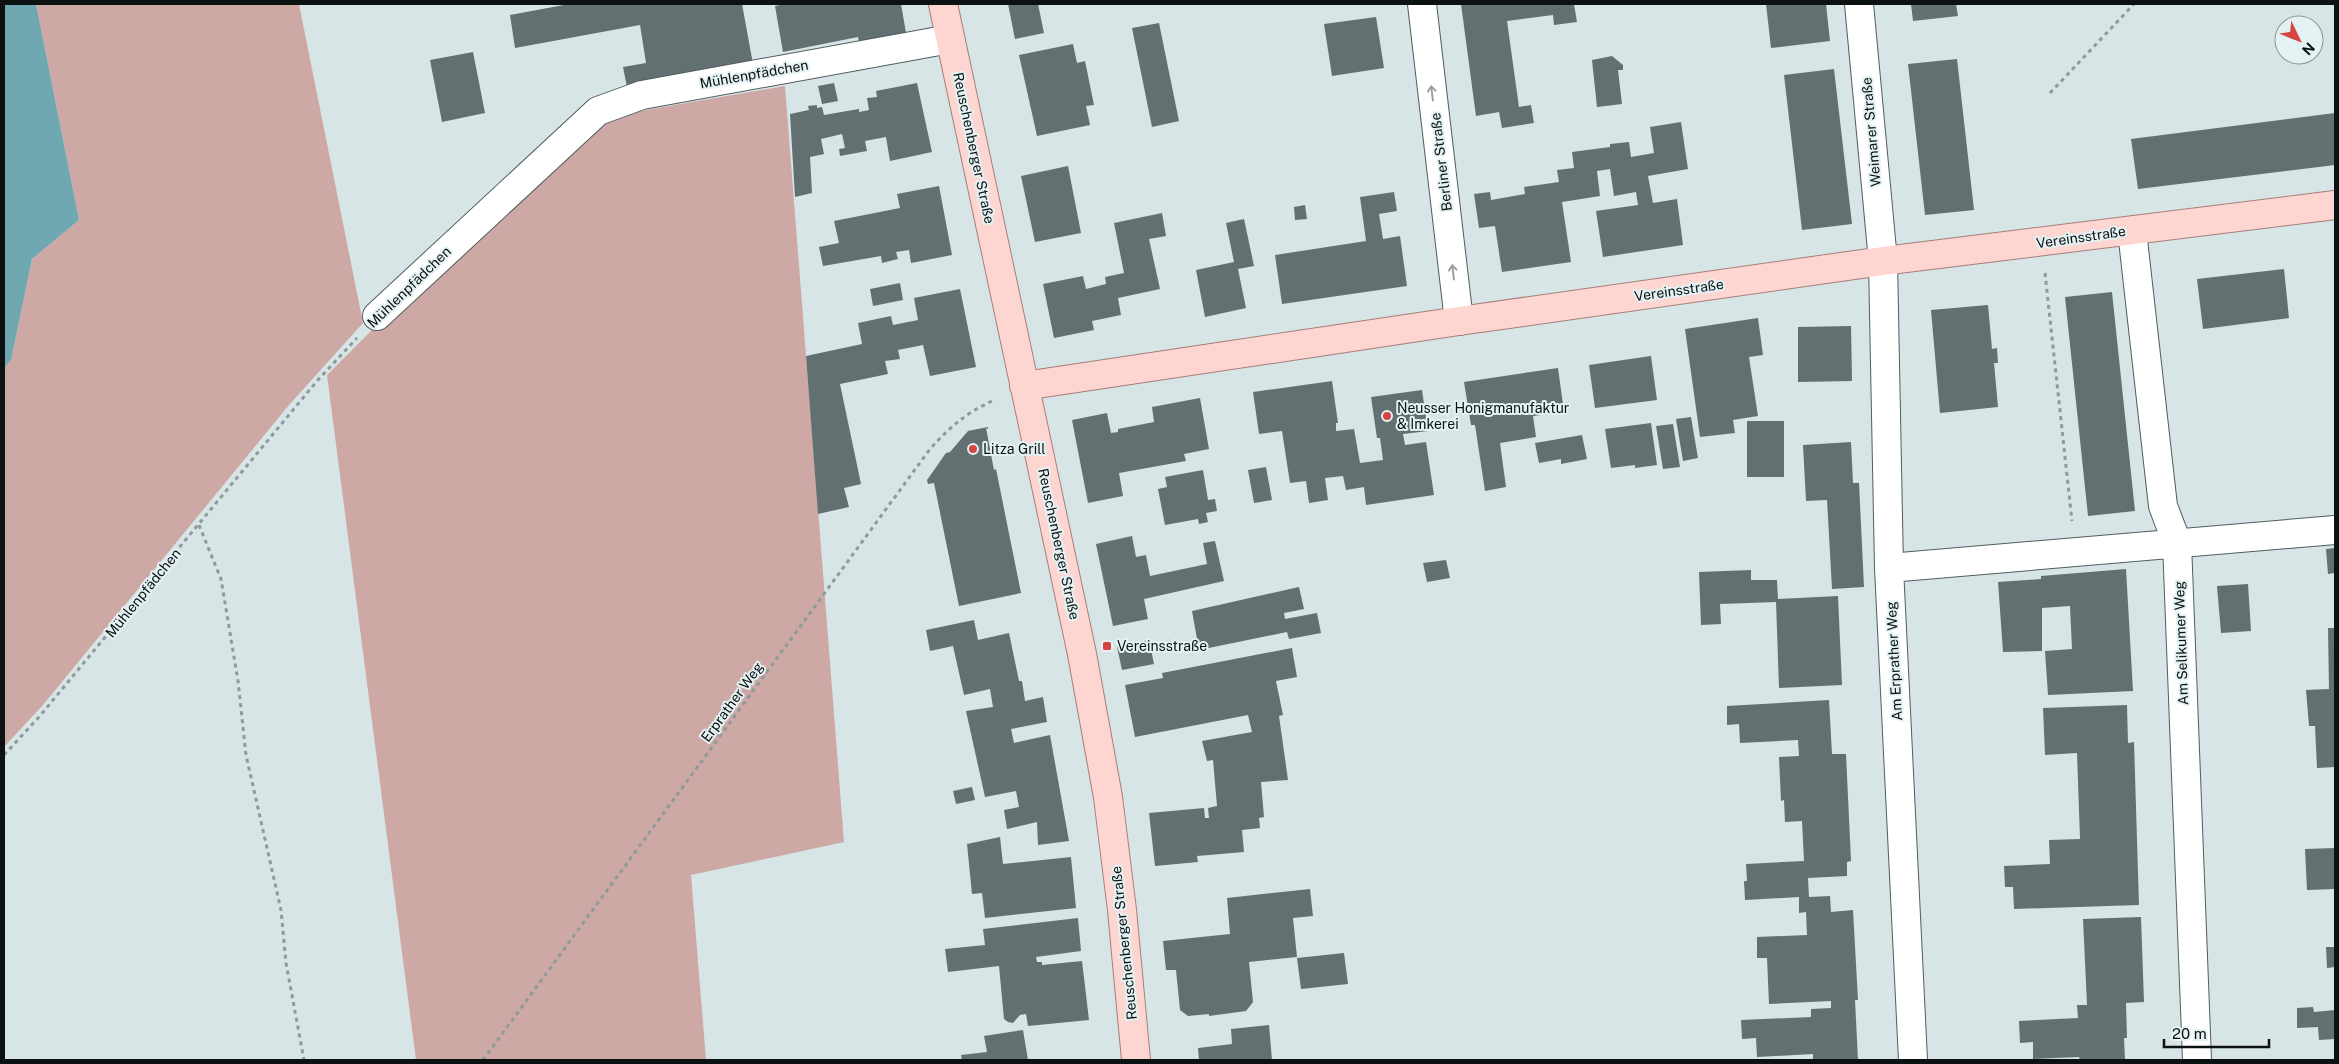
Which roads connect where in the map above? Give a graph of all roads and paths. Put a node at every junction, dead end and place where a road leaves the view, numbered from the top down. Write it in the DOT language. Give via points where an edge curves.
graph roads {
  1 [pos="943,4"];
  2 [pos="1422,4"];
  3 [pos="1859,4"];
  4 [pos="2134,4"];
  5 [pos="950,39"];
  6 [pos="2050,93"];
  7 [pos="2335,205"];
  8 [pos="2132,231"];
  9 [pos="2041,243"];
  10 [pos="1883,261"];
  11 [pos="377,316"];
  12 [pos="1459,320"];
  13 [pos="1024,386"];
  14 [pos="199,525"];
  15 [pos="2335,530"];
  16 [pos="2177,543"];
  17 [pos="2075,552"];
  18 [pos="1889,568"];
  19 [pos="4,755"];
  20 [pos="304,1060"];
  21 [pos="483,1060"];
  22 [pos="1136,1060"];
  23 [pos="1914,1060"];
  24 [pos="2197,1060"];
  1 -- 5 [label="main road, Reuschenberger Straße"];
  12 -- 2 [label="street, Berliner Straße, one-way"];
  3 -- 10 [label="street, Weimarer Straße"];
  4 -- 6 [label="path"];
  5 -- 11 [label="street, Mühlenpfädchen" via="642,95 614,103 583,123"];
  5 -- 13 [label="main road, Reuschenberger Straße"];
  7 -- 8 [label="main road, Vereinsstraße"];
  8 -- 9 [label="main road, Vereinsstraße"];
  8 -- 16 [label="street, Am Selikumer Weg" via="2163,506"];
  9 -- 10 [label="main road, Vereinsstraße"];
  9 -- 17 [label="path"];
  10 -- 12 [label="main road, Vereinsstraße"];
  10 -- 18 [label="street, Am Erprather Weg"];
  11 -- 14 [label="path, Mühlenpfädchen" via="318,380"];
  12 -- 13 [label="main road, Vereinsstraße"];
  13 -- 21 [label="path, Erprather Weg" via="970,411 930,448"];
  13 -- 22 [label="main road, Reuschenberger Straße" via="1082,654 1108,797"];
  14 -- 19 [label="path, Mühlenpfädchen"];
  14 -- 20 [label="path" via="220,578 238,681 246,755 281,910 286,963"];
  15 -- 16 [label="street"];
  16 -- 17 [label="street"];
  16 -- 24 [label="street, Am Selikumer Weg"];
  17 -- 18 [label="street"];
  18 -- 23 [label="street, Am Erprather Weg"];
}
